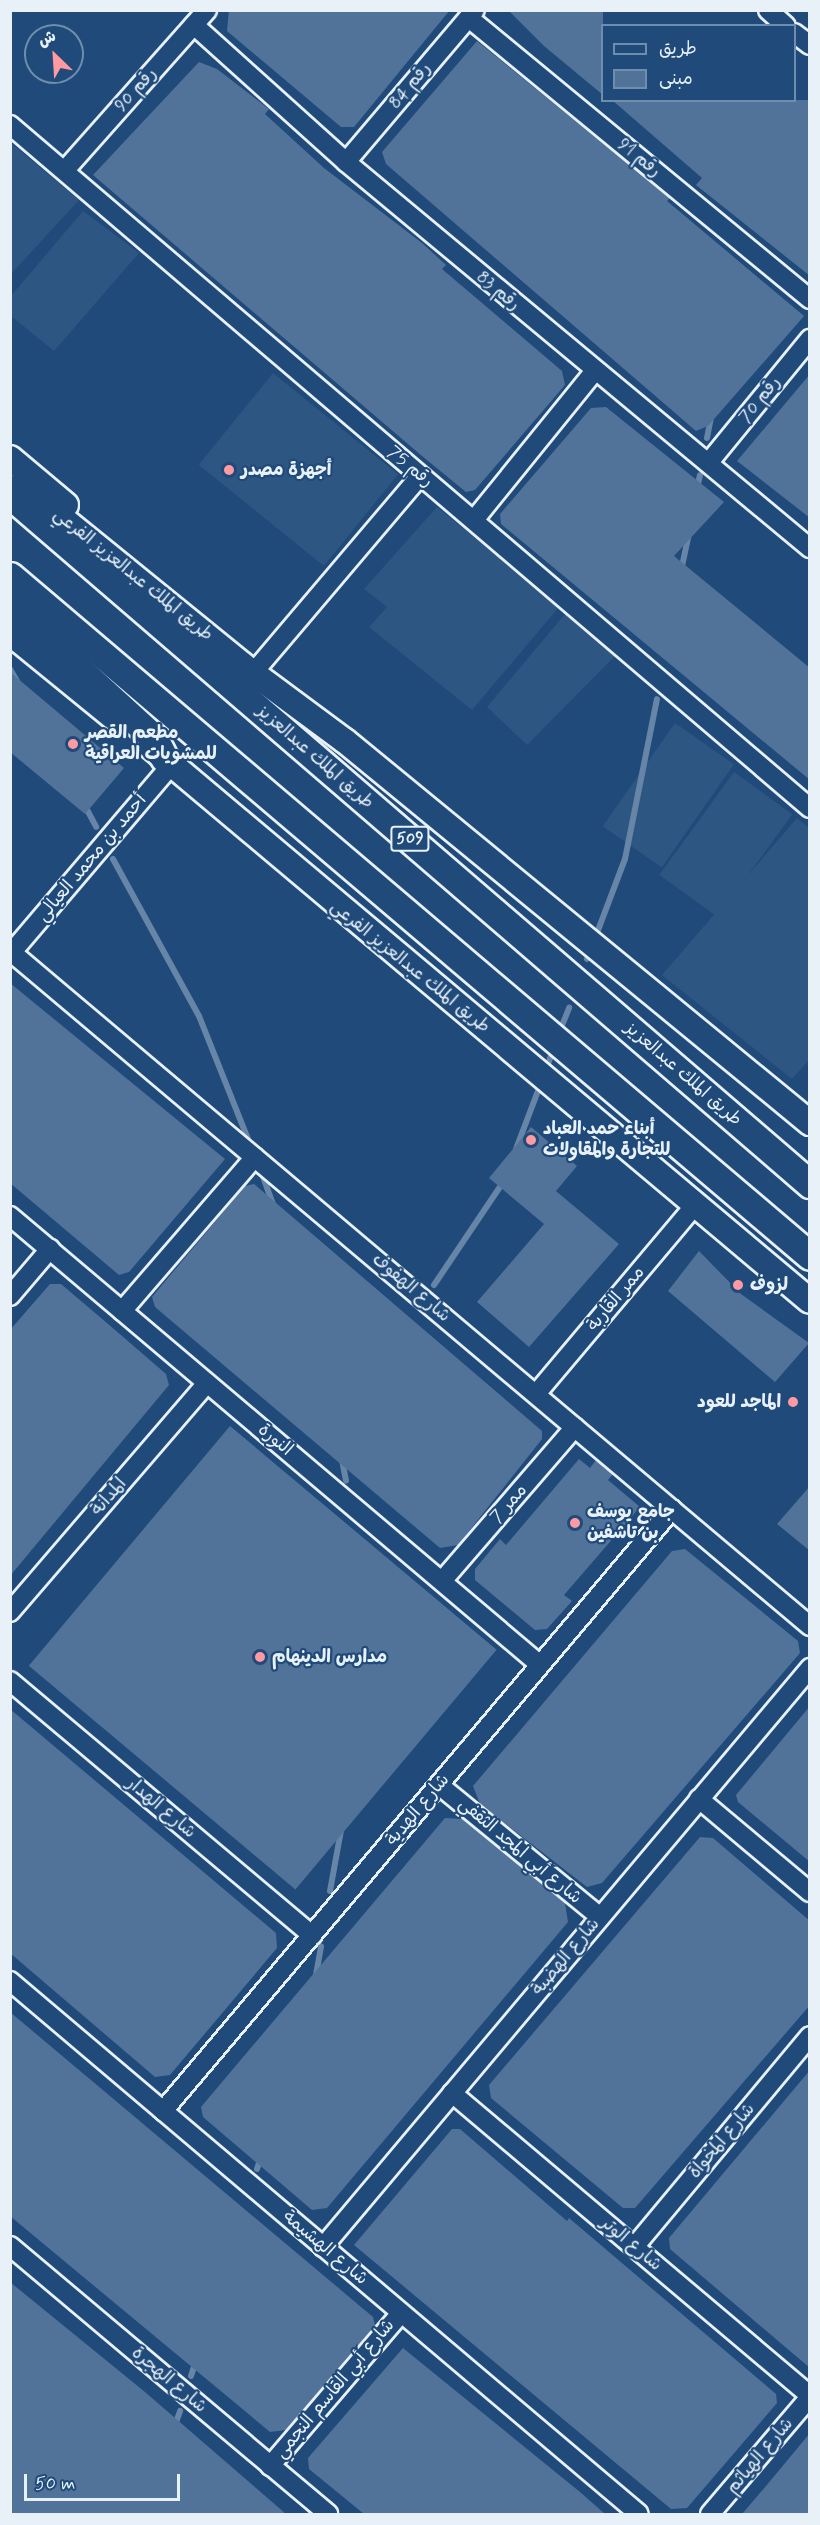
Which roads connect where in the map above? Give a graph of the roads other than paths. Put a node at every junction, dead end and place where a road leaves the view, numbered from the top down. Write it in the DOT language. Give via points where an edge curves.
graph roads {
  1 [pos="207,10"];
  2 [pos="768,10"];
  3 [pos="472,14"];
  4 [pos="784,24"];
  5 [pos="194,26"];
  6 [pos="796,34"];
  7 [pos="810,45"];
  8 [pos="10,125"];
  9 [pos="346,162"];
  10 [pos="65,170"];
  11 [pos="810,298"];
  12 [pos="810,339"];
  13 [pos="594,372"];
  14 [pos="10,458"];
  15 [pos="710,461"];
  16 [pos="420,476"];
  17 [pos="10,488"];
  18 [pos="10,495"];
  19 [pos="474,520"];
  20 [pos="810,548"];
  21 [pos="10,576"];
  22 [pos="10,606"];
  23 [pos="10,633"];
  24 [pos="253,673"];
  25 [pos="168,761"];
  26 [pos="810,808"];
  27 [pos="11,952"];
  28 [pos="807,1115"];
  29 [pos="255,1157"];
  30 [pos="810,1184"];
  31 [pos="696,1204"];
  32 [pos="10,1216"];
  33 [pos="50,1249"];
  34 [pos="810,1256"];
  35 [pos="10,1296"];
  36 [pos="810,1301"];
  37 [pos="122,1311"];
  38 [pos="207,1383"];
  39 [pos="536,1394"];
  40 [pos="575,1426"];
  41 [pos="672,1509"];
  42 [pos="442,1581"];
  43 [pos="10,1612"];
  44 [pos="810,1626"];
  45 [pos="539,1664"];
  46 [pos="810,1668"];
  47 [pos="10,1681"];
  48 [pos="440,1785"];
  49 [pos="699,1799"];
  50 [pos="810,1892"];
  51 [pos="600,1917"];
  52 [pos="312,1935"];
  53 [pos="10,1981"];
  54 [pos="810,2036"];
  55 [pos="452,2093"];
  56 [pos="163,2111"];
  57 [pos="10,2246"];
  58 [pos="634,2246"];
  59 [pos="323,2247"];
  60 [pos="401,2313"];
  61 [pos="810,2396"];
  62 [pos="270,2466"];
  63 [pos="328,2514"];
  64 [pos="639,2514"];
  65 [pos="710,2514"];
  1 -- 5 [label="street, رقم 90"];
  2 -- 4 [label="street"];
  3 -- 9 [label="street, رقم 84"];
  3 -- 11 [label="street, رقم 91"];
  5 -- 9 [label="street, رقم 83"];
  5 -- 10 [label="street, رقم 90"];
  6 -- 7 [label="street"];
  8 -- 10 [label="street, رقم 75"];
  9 -- 13 [label="street, رقم 83"];
  10 -- 16 [label="street, رقم 75"];
  12 -- 15 [label="street, رقم 70"];
  13 -- 15 [label="street, رقم 83"];
  13 -- 19 [label="street"];
  14 -- 24 [label="main road" via="227,644"];
  15 -- 20 [label="street, رقم 83"];
  16 -- 19 [label="street, رقم 75"];
  16 -- 24 [label="street"];
  17 -- 24 [label="main road, طريق الملك عبدالعزيز الفرعي" via="51,508"];
  18 -- 30 [label="main road, طريق الملك عبدالعزيز / 509"];
  19 -- 26 [label="street, رقم 75"];
  21 -- 34 [label="main road"];
  22 -- 25 [label="main road" via="154,738"];
  23 -- 25 [label="main road, طريق الملك عبدالعزيز الفرعي"];
  24 -- 28 [label="main road, طريق الملك عبدالعزيز الفرعي" via="424,805"];
  25 -- 27 [label="street, أحمد بن محمد العيالي"];
  25 -- 31 [label="main road, طريق الملك عبدالعزيز الفرعي"];
  27 -- 29 [label="street, شارع الهفوف"];
  29 -- 37 [label="street"];
  29 -- 39 [label="street, شارع الهفوف"];
  31 -- 36 [label="main road, طريق الملك عبدالعزيز الفرعي"];
  31 -- 39 [label="street, ممر القاربة"];
  32 -- 33 [label="street, النورة"];
  33 -- 35 [label="street"];
  33 -- 37 [label="street, النورة"];
  37 -- 38 [label="street, النورة"];
  38 -- 42 [label="street, النورة"];
  38 -- 43 [label="street, المدانة"];
  39 -- 40 [label="street, شارع الهفوف"];
  40 -- 41 [label="street, شارع الهفوف"];
  40 -- 42 [label="street, ممر 7"];
  41 -- 44 [label="street, شارع الهفوف"];
  41 -- 45 [label="street, شارع الهدية"];
  42 -- 45 [label="street, النورة"];
  45 -- 48 [label="street, شارع الهدية"];
  46 -- 49 [label="street, شارع الهضبة"];
  47 -- 52 [label="street, شارع الهدار"];
  48 -- 51 [label="street, شارع أبي المجد الثقفي"];
  48 -- 52 [label="street, شارع الهدية"];
  49 -- 50 [label="street"];
  49 -- 51 [label="street, شارع الهضبة"];
  51 -- 55 [label="street, شارع الهضبة"];
  52 -- 56 [label="street, شارع الهدية"];
  53 -- 56 [label="street, شارع الهشيمة"];
  54 -- 58 [label="street, شارع المخواة"];
  55 -- 58 [label="street, شارع الوتر"];
  55 -- 59 [label="street, شارع الهضبة"];
  56 -- 59 [label="street, شارع الهشيمة"];
  57 -- 62 [label="street, شارع الهجرة"];
  58 -- 61 [label="street, شارع الوتر"];
  59 -- 60 [label="street, شارع الهشيمة"];
  60 -- 62 [label="street, شارع أبي القاسم النجمي"];
  60 -- 64 [label="street, شارع الهشيمة"];
  61 -- 65 [label="street, شارع الهياثم"];
  62 -- 63 [label="street, شارع الهجرة"];
}
